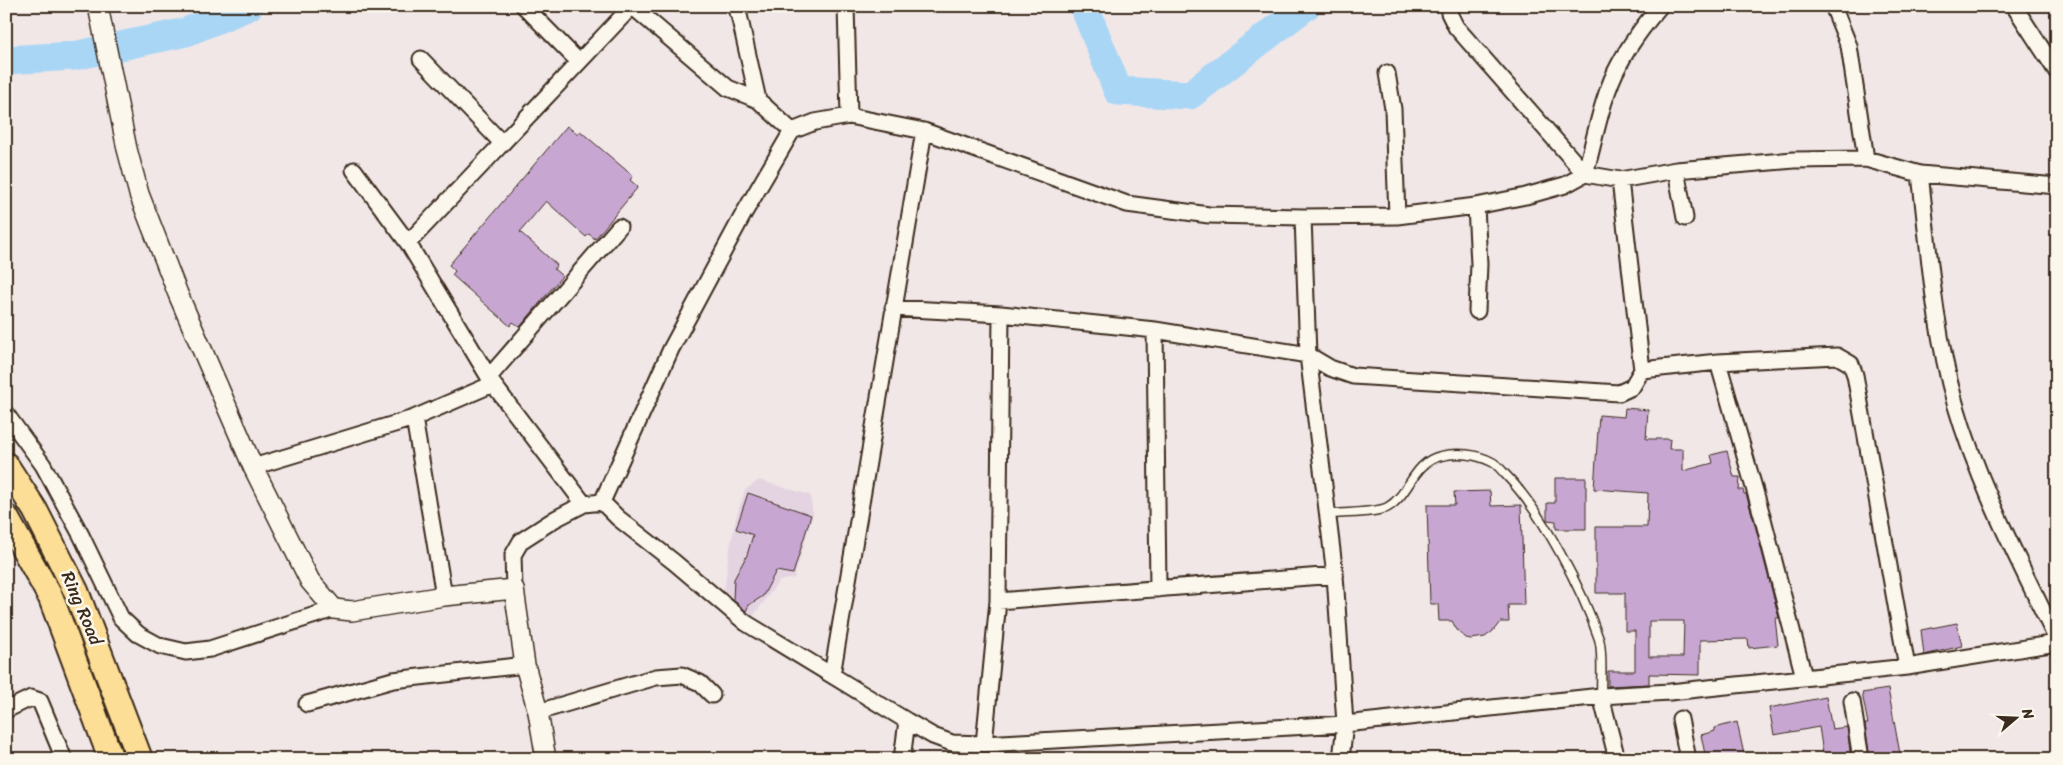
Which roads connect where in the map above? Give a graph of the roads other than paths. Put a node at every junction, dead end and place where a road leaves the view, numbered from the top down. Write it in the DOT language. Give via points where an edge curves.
graph roads {
  1 [pos="524,6"];
  2 [pos="734,6"];
  3 [pos="846,6"];
  4 [pos="1451,6"];
  5 [pos="1660,6"];
  6 [pos="1833,6"];
  7 [pos="2014,6"];
  8 [pos="100,13"];
  9 [pos="421,59"];
  10 [pos="579,62"];
  11 [pos="2057,72"];
  12 [pos="1387,73"];
  13 [pos="758,100"];
  14 [pos="849,116"];
  15 [pos="792,131"];
  16 [pos="924,131"];
  17 [pos="502,143"];
  18 [pos="1866,160"];
  19 [pos="354,170"];
  20 [pos="1676,170"];
  21 [pos="1585,174"];
  22 [pos="1920,174"];
  23 [pos="1620,180"];
  24 [pos="2057,186"];
  25 [pos="1476,206"];
  26 [pos="1396,216"];
  27 [pos="1303,217"];
  28 [pos="1685,218"];
  29 [pos="618,227"];
  30 [pos="408,244"];
  31 [pos="893,308"];
  32 [pos="1477,311"];
  33 [pos="1001,314"];
  34 [pos="1155,330"];
  35 [pos="1308,355"];
  36 [pos="1718,362"];
  37 [pos="1642,370"];
  38 [pos="491,380"];
  39 [pos="6,414"];
  40 [pos="414,418"];
  41 [pos="6,465"];
  42 [pos="253,467"];
  43 [pos="602,502"];
  44 [pos="584,504"];
  45 [pos="1328,514"];
  46 [pos="6,517"];
  47 [pos="1335,575"];
  48 [pos="514,589"];
  49 [pos="1158,589"];
  50 [pos="444,596"];
  51 [pos="998,601"];
  52 [pos="334,609"];
  53 [pos="2057,642"];
  54 [pos="525,665"];
  55 [pos="1907,667"];
  56 [pos="832,675"];
  57 [pos="1804,678"];
  58 [pos="712,696"];
  59 [pos="1601,696"];
  60 [pos="1852,701"];
  61 [pos="307,704"];
  62 [pos="6,710"];
  63 [pos="538,712"];
  64 [pos="1680,719"];
  65 [pos="907,721"];
  66 [pos="1345,724"];
  67 [pos="984,744"];
  68 [pos="64,759"];
  69 [pos="111,759"];
  70 [pos="140,759"];
  71 [pos="546,759"];
  72 [pos="902,759"];
  73 [pos="1342,759"];
  74 [pos="1617,759"];
  75 [pos="1688,759"];
  76 [pos="1861,759"];
  1 -- 10 [label="street"];
  2 -- 13 [label="street" via="739,15"];
  3 -- 14 [label="street"];
  4 -- 21 [label="street" via="1449,13 1456,27"];
  5 -- 21 [label="street" via="1619,64"];
  6 -- 18 [label="street" via="1849,46"];
  7 -- 11 [label="street"];
  8 -- 42 [label="street" via="139,194 178,294"];
  9 -- 17 [label="street"];
  10 -- 13 [label="street" via="632,6 728,88"];
  10 -- 17 [label="street"];
  12 -- 26 [label="street" via="1393,109"];
  13 -- 15 [label="street"];
  14 -- 15 [label="street" via="815,122"];
  14 -- 16 [label="street"];
  15 -- 43 [label="street" via="670,349"];
  16 -- 27 [label="street" via="1127,204 1209,215"];
  16 -- 31 [label="street"];
  17 -- 30 [label="street"];
  18 -- 20 [label="street" via="1794,160"];
  18 -- 22 [label="street"];
  19 -- 30 [label="street"];
  20 -- 23 [label="street"];
  20 -- 28 [label="street"];
  21 -- 23 [label="street"];
  21 -- 25 [label="street" via="1565,185"];
  22 -- 24 [label="street"];
  22 -- 53 [label="street" via="1939,331 1955,403 1987,495"];
  23 -- 37 [label="street"];
  25 -- 26 [label="street"];
  25 -- 32 [label="street"];
  26 -- 27 [label="street"];
  27 -- 35 [label="street"];
  29 -- 38 [label="street"];
  30 -- 38 [label="street"];
  31 -- 33 [label="street"];
  31 -- 56 [label="street"];
  33 -- 34 [label="street"];
  33 -- 51 [label="street"];
  34 -- 35 [label="street"];
  34 -- 49 [label="street"];
  35 -- 37 [label="street" via="1353,376 1619,393 1632,387"];
  35 -- 45 [label="street"];
  36 -- 37 [label="street"];
  36 -- 55 [label="street" via="1837,356 1851,364"];
  36 -- 57 [label="street"];
  38 -- 40 [label="street"];
  38 -- 44 [label="street"];
  39 -- 52 [label="street" via="43,465 120,618 138,634 160,646 186,652 210,649"];
  40 -- 42 [label="street"];
  40 -- 50 [label="street"];
  41 -- 70 [label="highway, Ring Road" via="35,510 76,591"];
  42 -- 52 [label="street" via="310,581"];
  43 -- 44 [label="street"];
  43 -- 56 [label="street" via="746,623"];
  44 -- 48 [label="street" via="521,541 513,555"];
  45 -- 47 [label="street"];
  45 -- 59 [label="lane" via="1387,508 1401,497 1410,479 1424,464 1439,456 1462,453 1493,462 1522,491 1579,591 1599,641"];
  46 -- 69 [label="highway, Ring Road" via="51,598"];
  47 -- 49 [label="street"];
  47 -- 66 [label="street"];
  48 -- 50 [label="street"];
  48 -- 54 [label="street"];
  49 -- 51 [label="street"];
  50 -- 52 [label="street" via="352,611"];
  51 -- 67 [label="street"];
  53 -- 55 [label="street"];
  54 -- 61 [label="street" via="393,680"];
  54 -- 63 [label="street"];
  55 -- 57 [label="street"];
  56 -- 65 [label="street"];
  57 -- 59 [label="street"];
  58 -- 63 [label="street" via="700,683 682,675 656,677"];
  59 -- 66 [label="street"];
  59 -- 74 [label="street"];
  60 -- 76 [label="street"];
  62 -- 68 [label="street" via="31,698 40,701"];
  63 -- 71 [label="street"];
  64 -- 75 [label="street"];
  65 -- 67 [label="street" via="952,743"];
  65 -- 72 [label="street"];
  66 -- 67 [label="street"];
  66 -- 73 [label="street"];
}
